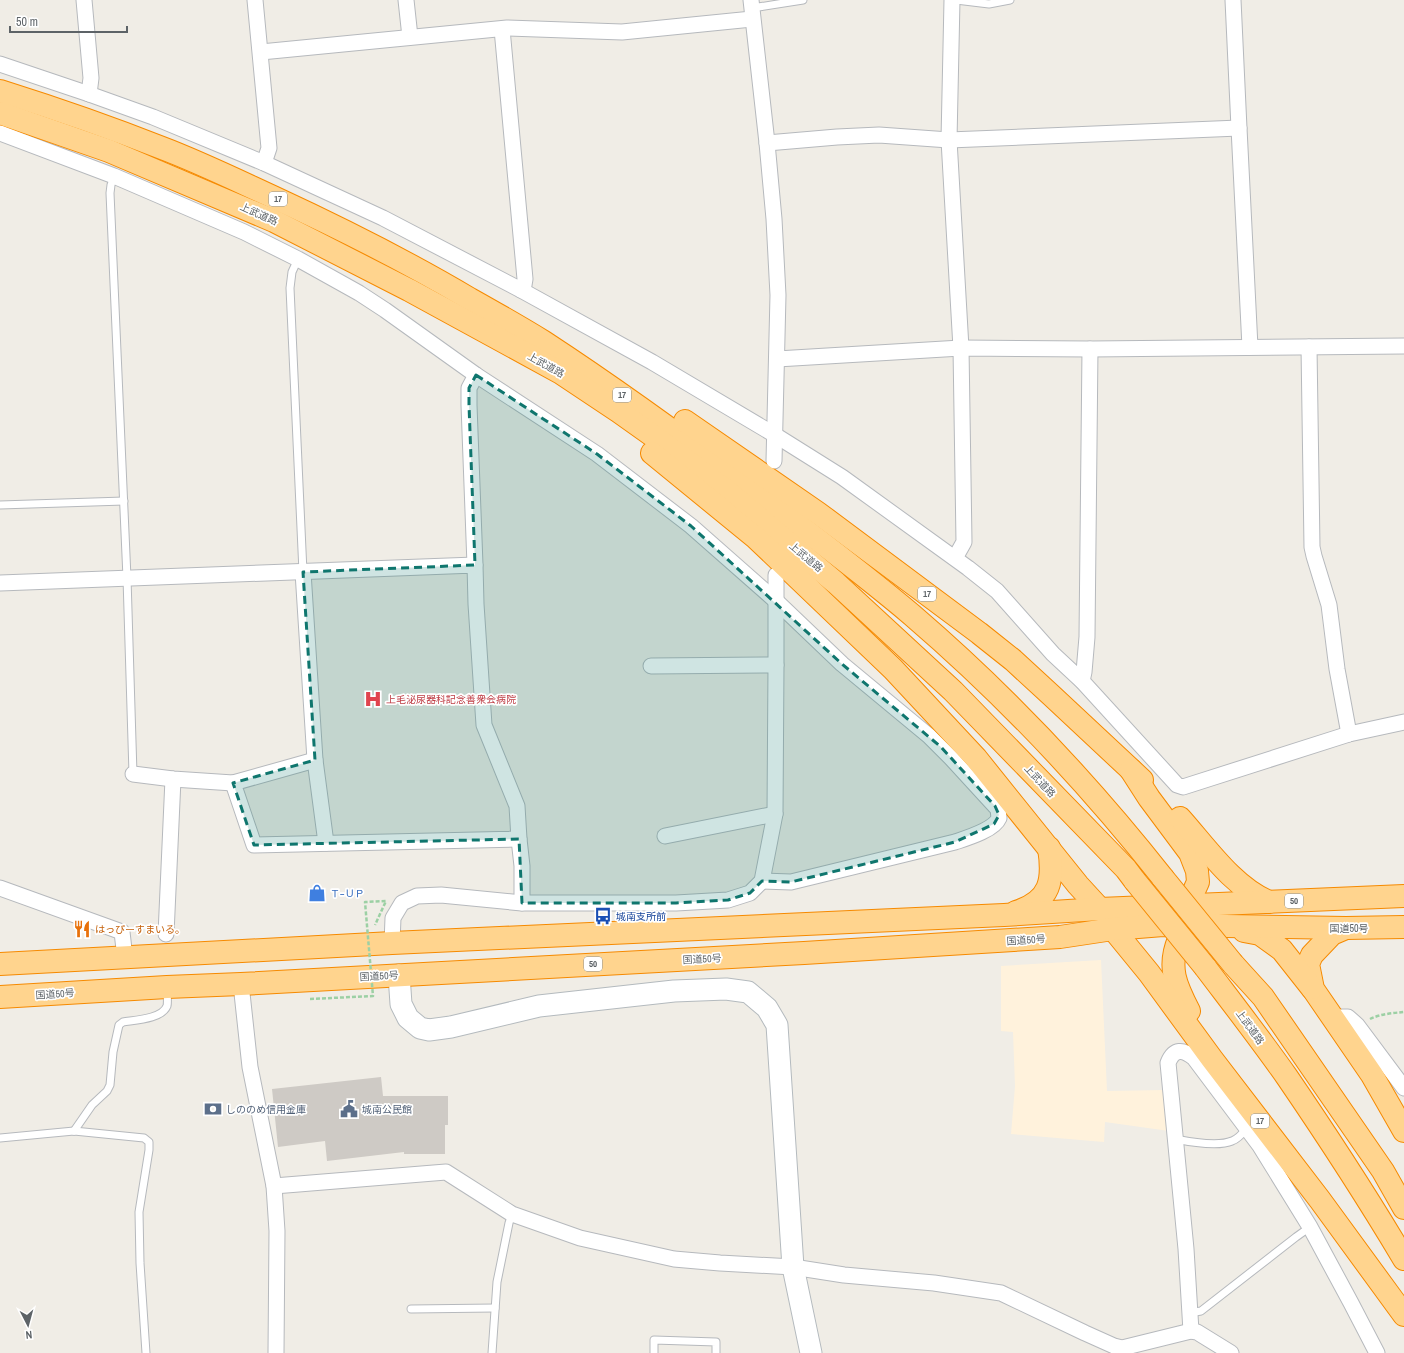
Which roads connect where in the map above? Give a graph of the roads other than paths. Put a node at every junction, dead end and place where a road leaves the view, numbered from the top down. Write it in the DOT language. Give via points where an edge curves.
graph roads {
  1 [pos="84,0"];
  2 [pos="255,0"];
  3 [pos="406,0"];
  4 [pos="803,0"];
  5 [pos="952,0"];
  6 [pos="956,0"];
  7 [pos="1010,0"];
  8 [pos="1233,0"];
  9 [pos="752,9"];
  10 [pos="502,29"];
  11 [pos="410,37"];
  12 [pos="261,52"];
  13 [pos="0,64"];
  14 [pos="0,91"];
  15 [pos="89,94"];
  16 [pos="0,113"];
  17 [pos="1239,128"];
  18 [pos="0,134"];
  19 [pos="949,140"];
  20 [pos="767,143"];
  21 [pos="264,163"];
  22 [pos="114,176"];
  23 [pos="298,259"];
  24 [pos="521,290"];
  25 [pos="477,328"];
  26 [pos="542,340"];
  27 [pos="1404,346"];
  28 [pos="1250,347"];
  29 [pos="1309,347"];
  30 [pos="961,348"];
  31 [pos="1090,349"];
  32 [pos="777,359"];
  33 [pos="476,375"];
  34 [pos="775,435"];
  35 [pos="774,461"];
  36 [pos="124,501"];
  37 [pos="0,505"];
  38 [pos="955,558"];
  39 [pos="475,565"];
  40 [pos="303,572"];
  41 [pos="776,575"];
  42 [pos="127,578"];
  43 [pos="0,583"];
  44 [pos="775,600"];
  45 [pos="776,664"];
  46 [pos="651,666"];
  47 [pos="1082,681"];
  48 [pos="1404,722"];
  49 [pos="1349,734"];
  50 [pos="315,760"];
  51 [pos="1131,770"];
  52 [pos="133,774"];
  53 [pos="173,779"];
  54 [pos="233,783"];
  55 [pos="774,814"];
  56 [pos="665,836"];
  57 [pos="519,839"];
  58 [pos="326,843"];
  59 [pos="1049,848"];
  60 [pos="762,881"];
  61 [pos="0,888"];
  62 [pos="1404,896"];
  63 [pos="1269,902"];
  64 [pos="522,903"];
  65 [pos="1100,909"];
  66 [pos="1004,916"];
  67 [pos="1185,916"];
  68 [pos="1163,925"];
  69 [pos="1226,926"];
  70 [pos="1404,927"];
  71 [pos="1346,928"];
  72 [pos="1113,930"];
  73 [pos="166,934"];
  74 [pos="392,943"];
  75 [pos="125,958"];
  76 [pos="0,964"];
  77 [pos="399,975"];
  78 [pos="241,984"];
  79 [pos="167,986"];
  80 [pos="1312,989"];
  81 [pos="0,997"];
  82 [pos="1336,1022"];
  83 [pos="1212,1059"];
  84 [pos="1404,1088"];
  85 [pos="1252,1123"];
  86 [pos="74,1131"];
  87 [pos="1404,1131"];
  88 [pos="0,1138"];
  89 [pos="1174,1138"];
  90 [pos="274,1186"];
  91 [pos="1404,1208"];
  92 [pos="512,1214"];
  93 [pos="1310,1227"];
  94 [pos="1404,1259"];
  95 [pos="793,1267"];
  96 [pos="495,1308"];
  97 [pos="411,1309"];
  98 [pos="1190,1313"];
  99 [pos="1404,1315"];
  100 [pos="1191,1331"];
  101 [pos="1120,1351"];
  102 [pos="146,1353"];
  103 [pos="276,1353"];
  104 [pos="492,1353"];
  105 [pos="654,1353"];
  106 [pos="716,1353"];
  107 [pos="811,1353"];
  108 [pos="1231,1353"];
  109 [pos="1377,1353"];
  1 -- 15 [label="street" via="91,78"];
  2 -- 12 [label="street"];
  3 -- 11 [label="street"];
  4 -- 9 [label="lane"];
  5 -- 19 [label="street"];
  6 -- 7 [label="lane" via="989,4"];
  8 -- 17 [label="street"];
  9 -- 10 [label="street" via="622,32"];
  9 -- 20 [label="street"];
  10 -- 11 [label="street"];
  10 -- 24 [label="street" via="525,279"];
  11 -- 12 [label="street"];
  12 -- 21 [label="street" via="269,148"];
  13 -- 15 [label="street"];
  14 -- 26 [label="highway, 上武道路 / 17" via="70,113 164,148 247,185 347,231 437,279"];
  15 -- 21 [label="street" via="153,117"];
  16 -- 25 [label="highway, 上武道路 / 17" via="109,151 274,221"];
  17 -- 19 [label="street"];
  17 -- 28 [label="street"];
  18 -- 22 [label="street"];
  19 -- 20 [label="street" via="879,135"];
  19 -- 30 [label="street"];
  20 -- 32 [label="street" via="778,295"];
  21 -- 24 [label="street" via="383,218"];
  22 -- 23 [label="street" via="244,232"];
  22 -- 36 [label="lane" via="110,193"];
  23 -- 33 [label="street" via="359,293"];
  23 -- 40 [label="lane" via="292,272 290,288"];
  24 -- 34 [label="street" via="652,362"];
  25 -- 59 [label="highway, 17" via="617,426 756,538 898,675 976,758"];
  25 -- 94 [label="highway, 上武道路 / 17, bridge" via="561,373 676,452 728,492 836,583 999,737 1126,869 1206,967 1327,1136"];
  26 -- 51 [label="highway, 17" via="661,405 818,513 1013,660"];
  26 -- 91 [label="highway, 上武道路 / 17, bridge" via="702,451 859,572 911,614 1041,737 1106,810 1263,997 1383,1171"];
  27 -- 29 [label="street"];
  28 -- 29 [label="street"];
  28 -- 31 [label="street"];
  29 -- 49 [label="street" via="1312,547 1329,605"];
  30 -- 31 [label="street"];
  30 -- 32 [label="street"];
  30 -- 38 [label="street" via="964,542"];
  31 -- 47 [label="street" via="1087,637"];
  32 -- 34 [label="street"];
  33 -- 39 [label="street" via="469,388"];
  33 -- 44 [label="street" via="603,459 691,526"];
  34 -- 35 [label="street"];
  34 -- 38 [label="street" via="842,477"];
  36 -- 37 [label="lane"];
  36 -- 42 [label="lane"];
  38 -- 47 [label="street" via="997,591 1053,654"];
  39 -- 40 [label="street"];
  39 -- 57 [label="street" via="484,725 518,806"];
  40 -- 42 [label="street"];
  40 -- 50 [label="street"];
  41 -- 44 [label="street"];
  42 -- 43 [label="street"];
  42 -- 52 [label="lane"];
  44 -- 45 [label="street"];
  44 -- 60 [label="street" via="842,664 941,747 998,809 999,815 998,821 994,824 955,842 791,882"];
  45 -- 46 [label="street"];
  45 -- 55 [label="street"];
  47 -- 49 [label="street" via="1177,785 1182,787"];
  48 -- 49 [label="street"];
  50 -- 54 [label="street"];
  50 -- 58 [label="street"];
  51 -- 63 [label="highway, 17" via="1161,797 1236,880 1257,897"];
  51 -- 67 [label="highway, 17" via="1194,862 1198,882"];
  52 -- 53 [label="street"];
  53 -- 54 [label="street"];
  53 -- 73 [label="street"];
  54 -- 58 [label="street" via="254,845"];
  55 -- 56 [label="street"];
  55 -- 60 [label="street"];
  57 -- 58 [label="street"];
  57 -- 64 [label="street"];
  59 -- 65 [label="highway, 17"];
  59 -- 66 [label="highway" via="1051,874 1047,890 1030,906"];
  60 -- 64 [label="street" via="750,893 728,900 676,903"];
  61 -- 75 [label="street" via="122,932"];
  62 -- 63 [label="highway, 国道50号 / 50"];
  63 -- 67 [label="highway, 国道50号 / 50" via="1209,905"];
  64 -- 74 [label="street" via="441,895 417,896 402,903 393,918"];
  65 -- 66 [label="highway, 国道50号 / 50"];
  65 -- 67 [label="highway, 国道50号 / 50"];
  65 -- 68 [label="highway" via="1126,919"];
  66 -- 74 [label="highway, 国道50号 / 50"];
  67 -- 68 [label="highway, 17" via="1178,914"];
  67 -- 69 [label="highway, 国道50号 / 50"];
  67 -- 83 [label="highway" via="1176,946 1173,973 1178,990 1213,1050"];
  68 -- 72 [label="highway, 国道50号 / 50"];
  69 -- 71 [label="highway, 国道50号 / 50"];
  69 -- 80 [label="highway" via="1260,934 1282,950"];
  70 -- 71 [label="highway, 国道50号 / 50"];
  71 -- 80 [label="highway" via="1332,934 1312,955 1308,964"];
  72 -- 77 [label="highway, 国道50号 / 50" via="1052,938"];
  72 -- 83 [label="highway, 17"];
  74 -- 75 [label="highway, 国道50号 / 50"];
  75 -- 76 [label="highway, 国道50号 / 50"];
  77 -- 78 [label="highway, 国道50号 / 50"];
  77 -- 95 [label="street" via="401,1004 408,1018 420,1028 428,1030 539,1006 674,991 726,989 748,992 767,1008 777,1025"];
  78 -- 79 [label="highway, 国道50号 / 50"];
  78 -- 90 [label="street" via="250,1067"];
  79 -- 81 [label="highway, 国道50号 / 50"];
  79 -- 86 [label="lane" via="167,1006 161,1014 119,1025 110,1085"];
  80 -- 82 [label="highway"];
  82 -- 84 [label="street" via="1340,1017 1348,1017"];
  82 -- 87 [label="highway" via="1372,1075"];
  83 -- 85 [label="highway, 17"];
  85 -- 89 [label="lane" via="1237,1138 1227,1143"];
  85 -- 89 [label="street" via="1194,1058 1180,1051 1171,1056 1168,1063"];
  85 -- 93 [label="street" via="1260,1146"];
  85 -- 99 [label="highway, 17"];
  86 -- 88 [label="lane"];
  86 -- 102 [label="lane" via="144,1138 149,1142 139,1212"];
  89 -- 98 [label="street"];
  90 -- 92 [label="street" via="446,1172"];
  90 -- 103 [label="street" via="277,1230"];
  92 -- 95 [label="street" via="580,1238 674,1259"];
  92 -- 96 [label="lane" via="497,1282"];
  93 -- 98 [label="lane" via="1201,1311"];
  93 -- 109 [label="street"];
  95 -- 101 [label="street" via="1001,1293"];
  95 -- 107 [label="street"];
  96 -- 97 [label="lane"];
  96 -- 104 [label="lane"];
  98 -- 100 [label="street"];
  100 -- 101 [label="street"];
  100 -- 108 [label="street" via="1197,1332"];
  105 -- 106 [label="lane" via="654,1340 716,1342"];
}
